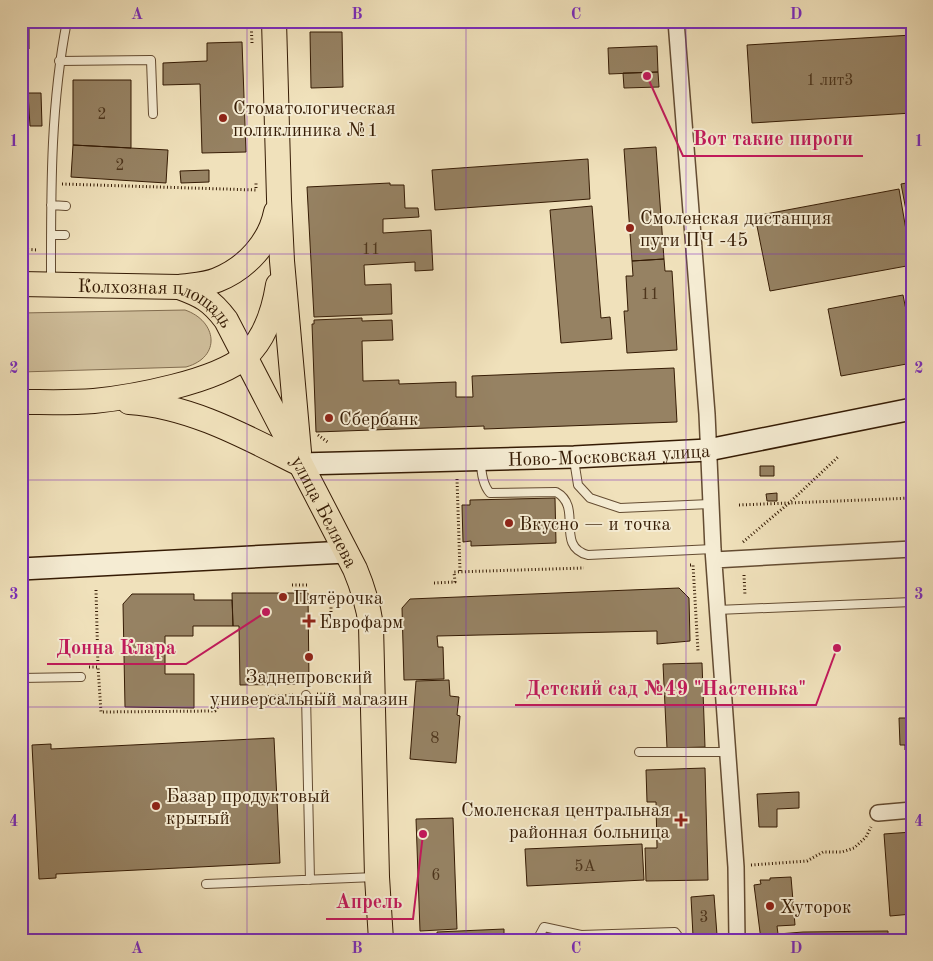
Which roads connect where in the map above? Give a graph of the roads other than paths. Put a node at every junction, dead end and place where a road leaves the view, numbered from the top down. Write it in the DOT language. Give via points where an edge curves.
graph roads {
  1 [pos="67,21"];
  2 [pos="274,21"];
  3 [pos="676,21"];
  4 [pos="59,60"];
  5 [pos="152,114"];
  6 [pos="278,199"];
  7 [pos="51,205"];
  8 [pos="66,206"];
  9 [pos="51,235"];
  10 [pos="65,235"];
  11 [pos="282,260"];
  12 [pos="21,284"];
  13 [pos="51,285"];
  14 [pos="179,287"];
  15 [pos="245,356"];
  16 [pos="93,401"];
  17 [pos="21,402"];
  18 [pos="912,409"];
  19 [pos="708,450"];
  20 [pos="574,457"];
  21 [pos="481,460"];
  22 [pos="300,464"];
  23 [pos="710,504"];
  24 [pos="912,549"];
  25 [pos="346,552"];
  26 [pos="713,554"];
  27 [pos="21,569"];
  28 [pos="912,602"];
  29 [pos="718,610"];
  30 [pos="81,677"];
  31 [pos="21,678"];
  32 [pos="306,695"];
  33 [pos="639,752"];
  34 [pos="728,752"];
  35 [pos="912,810"];
  36 [pos="878,812"];
  37 [pos="377,877"];
  38 [pos="310,880"];
  39 [pos="206,884"];
  40 [pos="381,940"];
  41 [pos="537,940"];
  42 [pos="682,940"];
  43 [pos="737,940"];
  1 -- 4 [label="lane"];
  2 -- 6 [label="main road, улица Беляева"];
  3 -- 19 [label="street"];
  4 -- 5 [label="lane" via="151,60"];
  4 -- 7 [label="lane"];
  6 -- 11 [label="main road, улица Беляева"];
  6 -- 14 [label="main road" via="268,236 246,263 218,280"];
  7 -- 8 [label="lane"];
  7 -- 9 [label="lane"];
  9 -- 10 [label="lane"];
  9 -- 13 [label="lane"];
  11 -- 15 [label="main road" via="269,320 258,342"];
  11 -- 22 [label="main road, улица Беляева"];
  12 -- 13 [label="main road, Колхозная площадь"];
  13 -- 14 [label="main road, Колхозная площадь"];
  14 -- 15 [label="main road, Колхозная площадь" via="200,294 214,304"];
  15 -- 16 [label="main road, Колхозная площадь" via="227,367 186,383"];
  15 -- 22 [label="main road"];
  16 -- 17 [label="main road, Колхозная площадь"];
  16 -- 22 [label="main road" via="132,402 186,413 233,430"];
  18 -- 19 [label="street, Ново-Московская улица"];
  19 -- 20 [label="street, Ново-Московская улица"];
  19 -- 23 [label="street"];
  20 -- 21 [label="street, Ново-Московская улица"];
  20 -- 23 [label="lane" via="578,485 590,498 620,508"];
  21 -- 22 [label="street, Ново-Московская улица"];
  21 -- 26 [label="lane" via="481,473 490,493 556,492 565,497 573,545 579,553"];
  22 -- 25 [label="main road, улица Беляева"];
  23 -- 26 [label="street"];
  24 -- 26 [label="street"];
  25 -- 27 [label="street"];
  25 -- 37 [label="main road, улица Беляева" via="363,587 371,625"];
  26 -- 29 [label="street"];
  28 -- 29 [label="lane"];
  29 -- 34 [label="street"];
  30 -- 31 [label="lane"];
  32 -- 38 [label="lane"];
  33 -- 34 [label="lane"];
  34 -- 43 [label="street"];
  35 -- 36 [label="street"];
  37 -- 38 [label="lane"];
  37 -- 40 [label="main road, улица Беляева"];
  38 -- 39 [label="lane"];
  41 -- 42 [label="lane" via="544,928 580,935 676,932"];
}
